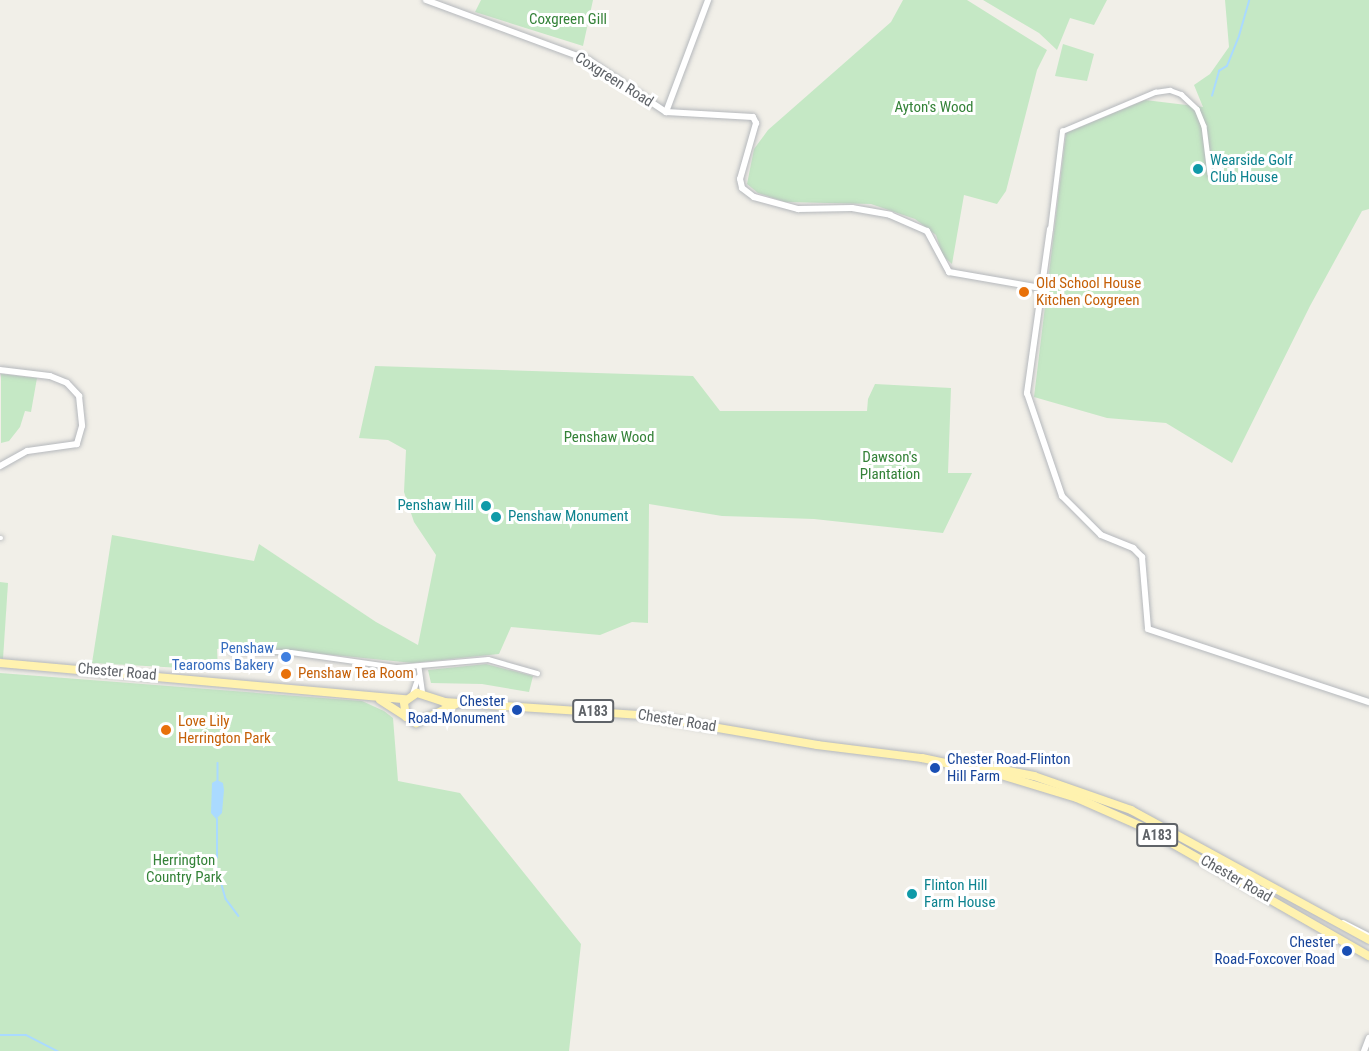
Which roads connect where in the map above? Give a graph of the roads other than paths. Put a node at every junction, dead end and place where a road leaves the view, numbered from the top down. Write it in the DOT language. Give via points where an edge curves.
graph roads {
  1 [pos="426,0"];
  2 [pos="708,0"];
  3 [pos="666,112"];
  4 [pos="1210,174"];
  5 [pos="1050,229"];
  6 [pos="1041,288"];
  7 [pos="0,370"];
  8 [pos="0,466"];
  9 [pos="231,652"];
  10 [pos="0,663"];
  11 [pos="419,668"];
  12 [pos="537,673"];
  13 [pos="419,675"];
  14 [pos="427,696"];
  15 [pos="409,697"];
  16 [pos="376,698"];
  17 [pos="460,702"];
  18 [pos="1369,702"];
  19 [pos="406,717"];
  20 [pos="429,718"];
  21 [pos="927,759"];
  22 [pos="1324,914"];
  23 [pos="1369,935"];
  24 [pos="1369,940"];
  25 [pos="1369,956"];
  26 [pos="1369,1038"];
  27 [pos="1364,1051"];
  1 -- 3 [label="street, Coxgreen Road" via="588,60"];
  2 -- 3 [label="street"];
  3 -- 6 [label="street" via="753,117 756,123 740,179 742,188 754,197 798,209 852,208 890,215 927,231 949,272"];
  4 -- 5 [label="street" via="1204,126 1197,109 1181,94 1170,90 1155,92 1062,131"];
  5 -- 6 [label="street"];
  6 -- 18 [label="street" via="1028,398 1038,417 1062,496 1101,535 1133,548 1142,557 1148,629"];
  7 -- 8 [label="street" via="50,376 72,386 81,405 80,440 74,445 27,452"];
  9 -- 11 [label="street" via="274,650"];
  10 -- 16 [label="main road, Chester Road" via="347,691"];
  11 -- 12 [label="street" via="488,659"];
  11 -- 13 [label="street"];
  13 -- 14 [label="street"];
  13 -- 15 [label="street"];
  14 -- 15 [label="main road"];
  14 -- 17 [label="main road, A183"];
  14 -- 20 [label="main road" via="433,707"];
  15 -- 16 [label="main road, Chester Road"];
  15 -- 19 [label="main road"];
  16 -- 19 [label="main road, Chester Road"];
  17 -- 20 [label="main road"];
  17 -- 21 [label="main road, Chester Road / A183" via="642,715"];
  19 -- 20 [label="main road" via="416,723"];
  21 -- 22 [label="main road, Chester Road / A183" via="1034,777 1131,810"];
  21 -- 25 [label="main road, Chester Road / A183" via="1033,783 1123,817"];
  22 -- 23 [label="street"];
  22 -- 24 [label="main road, Chester Road / A183"];
  26 -- 27 [label="street"];
}
